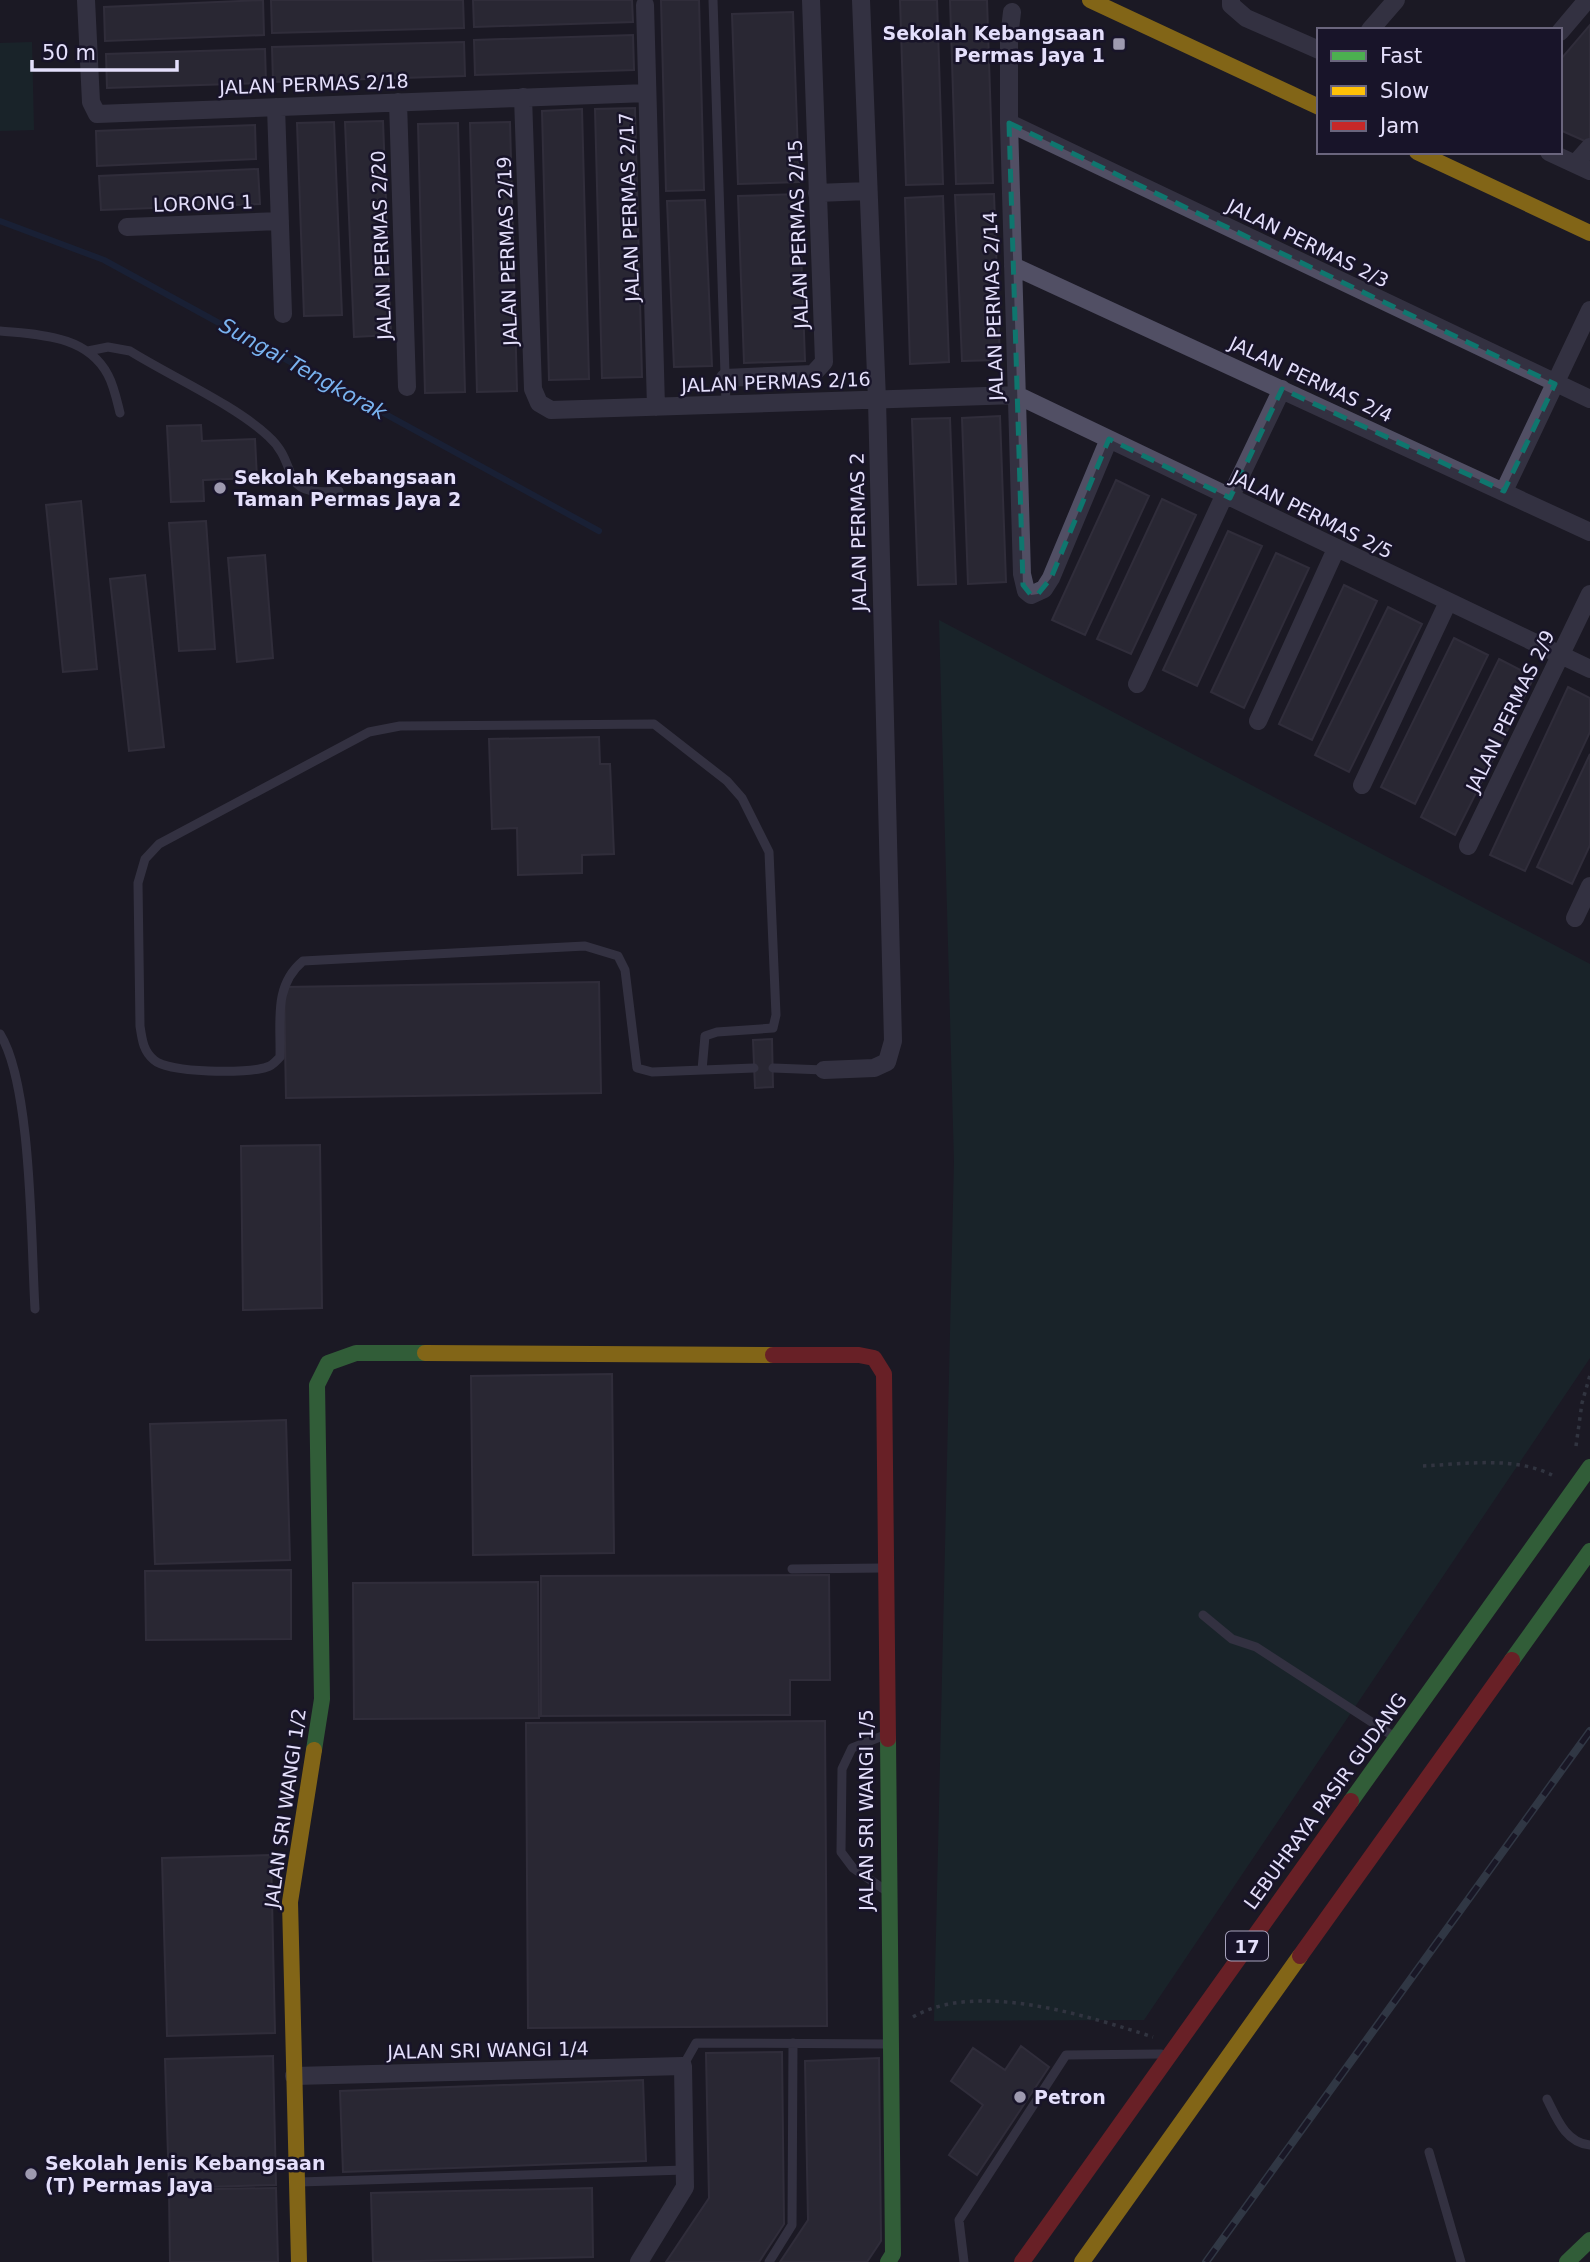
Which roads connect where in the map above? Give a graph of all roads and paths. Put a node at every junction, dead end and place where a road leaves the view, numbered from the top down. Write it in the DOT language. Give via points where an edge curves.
graph roads {
  1 [pos="86,0"];
  2 [pos="713,0"];
  3 [pos="811,0"];
  4 [pos="861,0"];
  5 [pos="1090,0"];
  6 [pos="1231,0"];
  7 [pos="1396,0"];
  8 [pos="1587,0"];
  9 [pos="645,5"];
  10 [pos="1012,12"];
  11 [pos="1372,28"];
  12 [pos="1562,30"];
  13 [pos="1317,49"];
  14 [pos="647,93"];
  15 [pos="523,97"];
  16 [pos="398,102"];
  17 [pos="1317,106"];
  18 [pos="275,107"];
  19 [pos="1009,123"];
  20 [pos="1590,147"];
  21 [pos="1427,154"];
  22 [pos="1554,154"];
  23 [pos="1453,159"];
  24 [pos="1583,167"];
  25 [pos="868,191"];
  26 [pos="817,193"];
  27 [pos="280,221"];
  28 [pos="127,227"];
  29 [pos="1590,233"];
  30 [pos="1013,267"];
  31 [pos="1590,310"];
  32 [pos="283,314"];
  33 [pos="0,331"];
  34 [pos="88,351"];
  35 [pos="725,378"];
  36 [pos="1555,384"];
  37 [pos="407,387"];
  38 [pos="1282,389"];
  39 [pos="1017,395"];
  40 [pos="1590,399"];
  41 [pos="877,400"];
  42 [pos="539,403"];
  43 [pos="726,405"];
  44 [pos="656,407"];
  45 [pos="120,413"];
  46 [pos="1110,439"];
  47 [pos="338,491"];
  48 [pos="1504,491"];
  49 [pos="1227,497"];
  50 [pos="1590,532"];
  51 [pos="1336,549"];
  52 [pos="1590,594"];
  53 [pos="1448,602"];
  54 [pos="1560,655"];
  55 [pos="1590,669"];
  56 [pos="1137,684"];
  57 [pos="1258,721"];
  58 [pos="1362,785"];
  59 [pos="1468,846"];
  60 [pos="1590,886"];
  61 [pos="1575,918"];
  62 [pos="0,1034"];
  63 [pos="754,1068"];
  64 [pos="773,1068"];
  65 [pos="702,1070"];
  66 [pos="824,1070"];
  67 [pos="36,1309"];
  68 [pos="328,1363"];
  69 [pos="1590,1376"];
  70 [pos="1576,1456"];
  71 [pos="1423,1466"];
  72 [pos="1590,1467"];
  73 [pos="1576,1487"];
  74 [pos="1590,1551"];
  75 [pos="885,1568"];
  76 [pos="792,1569"];
  77 [pos="1203,1615"];
  78 [pos="886,1735"];
  79 [pos="1396,1738"];
  80 [pos="887,1892"];
  81 [pos="889,2037"];
  82 [pos="793,2043"];
  83 [pos="1173,2050"];
  84 [pos="683,2066"];
  85 [pos="294,2076"];
  86 [pos="1547,2099"];
  87 [pos="1590,2145"];
  88 [pos="1429,2151"];
  89 [pos="685,2170"];
  90 [pos="296,2182"];
  91 [pos="1590,2240"];
  92 [pos="299,2262"];
  93 [pos="639,2262"];
  94 [pos="769,2262"];
  95 [pos="888,2262"];
  96 [pos="964,2262"];
  97 [pos="1022,2262"];
  98 [pos="1082,2262"];
  99 [pos="1461,2262"];
  100 [pos="1567,2262"];
  1 -- 18 [label="street, JALAN PERMAS 2/18" via="90,102 97,114"];
  2 -- 35 [label="lane"];
  3 -- 26 [label="street, JALAN PERMAS 2/15"];
  4 -- 25 [label="street, JALAN PERMAS 2"];
  5 -- 17 [label="main road"];
  6 -- 13 [label="street" via="1246,18"];
  7 -- 11 [label="street"];
  8 -- 12 [label="street"];
  9 -- 14 [label="street, JALAN PERMAS 2/17"];
  10 -- 19 [label="street, JALAN PERMAS 2/14"];
  14 -- 15 [label="street, JALAN PERMAS 2/18"];
  14 -- 44 [label="street, JALAN PERMAS 2/17"];
  15 -- 16 [label="street, JALAN PERMAS 2/18"];
  15 -- 42 [label="street, JALAN PERMAS 2/19" via="533,389"];
  16 -- 18 [label="street, JALAN PERMAS 2/18"];
  16 -- 37 [label="street, JALAN PERMAS 2/20"];
  18 -- 27 [label="street"];
  19 -- 30 [label="street, JALAN PERMAS 2/14"];
  19 -- 36 [label="street, JALAN PERMAS 2/3"];
  20 -- 24 [label="street"];
  21 -- 23 [label="main road"];
  22 -- 24 [label="street"];
  23 -- 29 [label="main road"];
  25 -- 26 [label="street"];
  25 -- 41 [label="street, JALAN PERMAS 2"];
  26 -- 35 [label="street, JALAN PERMAS 2/15" via="824,362 813,374"];
  27 -- 28 [label="street, LORONG 1"];
  27 -- 32 [label="street"];
  30 -- 38 [label="street, JALAN PERMAS 2/4"];
  30 -- 39 [label="street, JALAN PERMAS 2/14"];
  31 -- 36 [label="street"];
  33 -- 34 [label="lane" via="67,340"];
  34 -- 45 [label="lane" via="108,375"];
  34 -- 47 [label="lane" via="108,347 130,351 261,430 283,453 298,487 314,493"];
  35 -- 43 [label="lane"];
  36 -- 40 [label="street, JALAN PERMAS 2/3"];
  36 -- 48 [label="street"];
  38 -- 48 [label="street, JALAN PERMAS 2/4"];
  38 -- 49 [label="street"];
  39 -- 41 [label="street, JALAN PERMAS 2/16"];
  39 -- 46 [label="street, JALAN PERMAS 2/5"];
  39 -- 46 [label="street, JALAN PERMAS 2/14" via="1022,574 1031,595 1044,589 1051,578"];
  41 -- 43 [label="street, JALAN PERMAS 2/16"];
  41 -- 66 [label="street, JALAN PERMAS 2" via="892,1041 887,1062 874,1068"];
  42 -- 44 [label="street, JALAN PERMAS 2/16" via="551,410"];
  43 -- 44 [label="street, JALAN PERMAS 2/16"];
  46 -- 49 [label="street, JALAN PERMAS 2/5"];
  48 -- 50 [label="street, JALAN PERMAS 2/4"];
  49 -- 51 [label="street, JALAN PERMAS 2/5"];
  49 -- 56 [label="street"];
  51 -- 53 [label="street, JALAN PERMAS 2/5"];
  51 -- 57 [label="street"];
  52 -- 54 [label="street, JALAN PERMAS 2/9"];
  53 -- 54 [label="street, JALAN PERMAS 2/5"];
  53 -- 58 [label="street"];
  54 -- 55 [label="street, JALAN PERMAS 2/5"];
  54 -- 59 [label="street, JALAN PERMAS 2/9"];
  60 -- 61 [label="street"];
  62 -- 67 [label="lane" via="16,1078 25,1143"];
  63 -- 65 [label="lane"];
  64 -- 66 [label="lane"];
  65 -- 65 [label="lane" via="652,1072 637,1068 625,970 618,956 585,946 303,961 288,973 281,992 280,1058 269,1067 166,1068 144,1047 140,1026 138,883 145,859 159,844 369,732 400,726 654,724 727,781 742,798 769,852 773,1028 717,1031 705,1036"];
  68 -- 75 [label="main road, JALAN SRI WANGI 1/5" via="356,1353 874,1357 884,1374"];
  68 -- 85 [label="main road, JALAN SRI WANGI 1/2" via="317,1385 322,1699 290,1902"];
  69 -- 70 [label="path"];
  71 -- 73 [label="path" via="1472,1463 1538,1468"];
  72 -- 73 [label="main road, LEBUHRAYA PASIR GUDANG / 17"];
  73 -- 79 [label="main road, LEBUHRAYA PASIR GUDANG / 17"];
  74 -- 98 [label="main road, 17"];
  75 -- 76 [label="lane"];
  75 -- 78 [label="main road, JALAN SRI WANGI 1/5"];
  77 -- 79 [label="lane" via="1232,1639 1256,1647"];
  78 -- 80 [label="main road, JALAN SRI WANGI 1/5"];
  78 -- 80 [label="lane" via="852,1748 842,1769 841,1852 853,1868"];
  79 -- 83 [label="main road, LEBUHRAYA PASIR GUDANG / 17"];
  80 -- 81 [label="main road, JALAN SRI WANGI 1/5"];
  81 -- 82 [label="lane"];
  81 -- 83 [label="path" via="918,2014 960,2001 1088,2015"];
  81 -- 95 [label="main road, JALAN SRI WANGI 1/5" via="893,2255"];
  82 -- 84 [label="lane" via="696,2043"];
  82 -- 94 [label="lane" via="792,2225"];
  83 -- 96 [label="lane" via="1066,2055 959,2220"];
  83 -- 97 [label="main road, LEBUHRAYA PASIR GUDANG / 17"];
  84 -- 85 [label="street, JALAN SRI WANGI 1/4"];
  84 -- 89 [label="street"];
  85 -- 90 [label="main road, JALAN SRI WANGI 1/2"];
  86 -- 87 [label="lane" via="1568,2136 1578,2144"];
  88 -- 99 [label="lane"];
  89 -- 90 [label="lane"];
  89 -- 93 [label="street" via="685,2187"];
  90 -- 92 [label="main road, JALAN SRI WANGI 1/2"];
  91 -- 100 [label="main road"];
}
